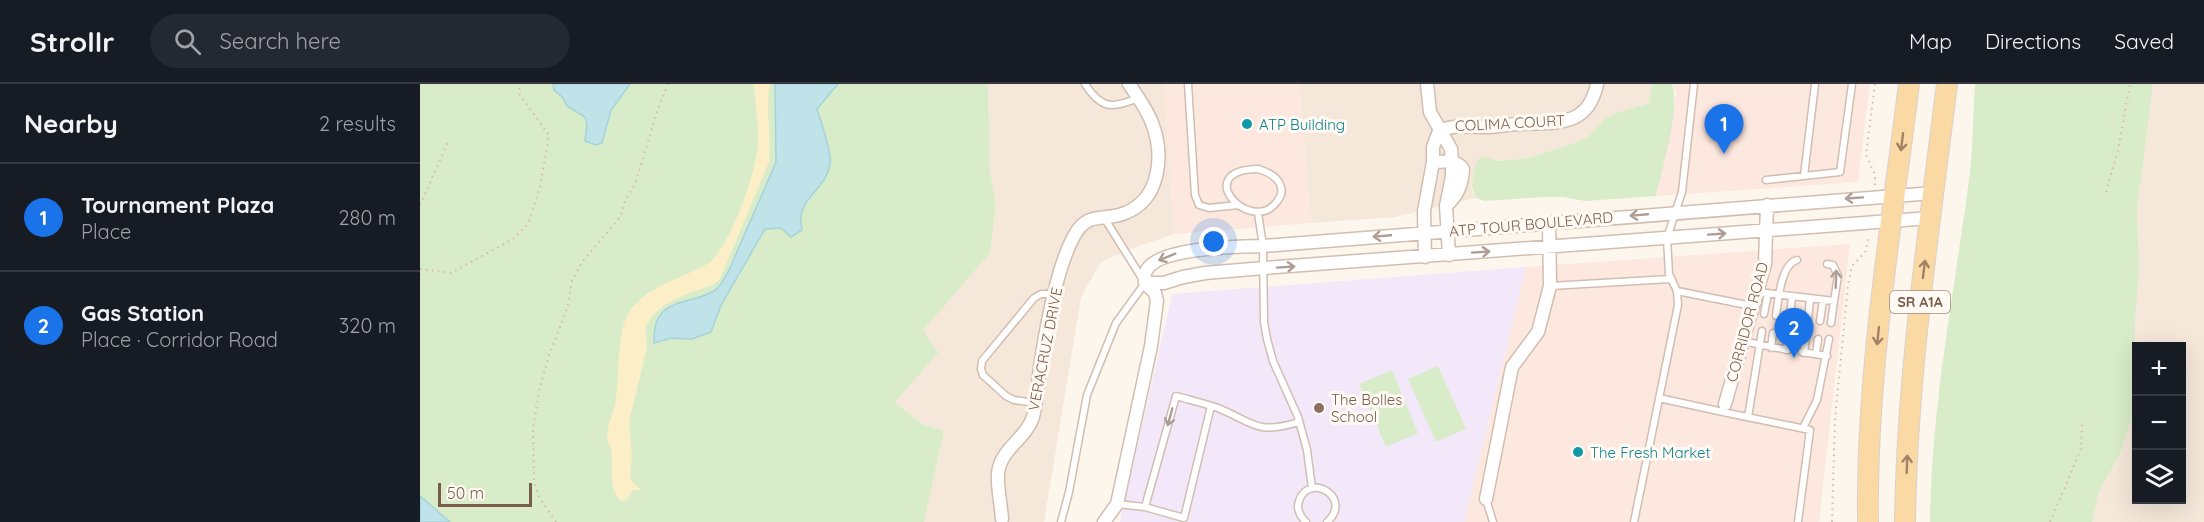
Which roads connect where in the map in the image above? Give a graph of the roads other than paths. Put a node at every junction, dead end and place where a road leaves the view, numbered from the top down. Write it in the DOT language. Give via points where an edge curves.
graph roads {
  1 [pos="1085,84"];
  2 [pos="1129,84"];
  3 [pos="1188,84"];
  4 [pos="1427,84"];
  5 [pos="1597,84"];
  6 [pos="1694,84"];
  7 [pos="1815,84"];
  8 [pos="1852,84"];
  9 [pos="1909,84"];
  10 [pos="1947,84"];
  11 [pos="1138,98"];
  12 [pos="1439,131"];
  13 [pos="1433,162"];
  14 [pos="1452,162"];
  15 [pos="1804,176"];
  16 [pos="1766,180"];
  17 [pos="1428,186"];
  18 [pos="1449,189"];
  19 [pos="1934,193"];
  20 [pos="1895,196"];
  21 [pos="1238,205"];
  22 [pos="1767,205"];
  23 [pos="1446,206"];
  24 [pos="1674,212"];
  25 [pos="1258,213"];
  26 [pos="1103,216"];
  27 [pos="1929,218"];
  28 [pos="1891,220"];
  29 [pos="1549,223"];
  30 [pos="1446,231"];
  31 [pos="1767,231"];
  32 [pos="1423,232"];
  33 [pos="1667,238"];
  34 [pos="1263,246"];
  35 [pos="1550,247"];
  36 [pos="1449,255"];
  37 [pos="1425,256"];
  38 [pos="1797,260"];
  39 [pos="1827,264"];
  40 [pos="1264,268"];
  41 [pos="1670,279"];
  42 [pos="1145,283"];
  43 [pos="1550,286"];
  44 [pos="1677,291"];
  45 [pos="1762,292"];
  46 [pos="1055,294"];
  47 [pos="1779,294"];
  48 [pos="1792,296"];
  49 [pos="1810,299"];
  50 [pos="1823,300"];
  51 [pos="1834,301"];
  52 [pos="1752,306"];
  53 [pos="1764,314"];
  54 [pos="1776,316"];
  55 [pos="1790,318"];
  56 [pos="1808,320"];
  57 [pos="1820,321"];
  58 [pos="1831,323"];
  59 [pos="1762,331"];
  60 [pos="1773,333"];
  61 [pos="1788,336"];
  62 [pos="1806,338"];
  63 [pos="1818,339"];
  64 [pos="1829,339"];
  65 [pos="1742,341"];
  66 [pos="1759,346"];
  67 [pos="1771,348"];
  68 [pos="1816,354"];
  69 [pos="1827,356"];
  70 [pos="1659,398"];
  71 [pos="1035,403"];
  72 [pos="1211,406"];
  73 [pos="1724,408"];
  74 [pos="1748,417"];
  75 [pos="1299,422"];
  76 [pos="1803,428"];
  77 [pos="1312,488"];
  78 [pos="1486,499"];
  79 [pos="1117,504"];
  80 [pos="1145,507"];
  81 [pos="1002,519"];
  82 [pos="1061,522"];
  83 [pos="1104,522"];
  84 [pos="1306,522"];
  85 [pos="1327,522"];
  86 [pos="1494,522"];
  87 [pos="1634,522"];
  88 [pos="1798,522"];
  89 [pos="1868,522"];
  90 [pos="1905,522"];
  1 -- 11 [label="lane" via="1093,96 1107,105"];
  2 -- 11 [label="street, VERACRUZ DRIVE"];
  3 -- 21 [label="lane" via="1194,195 1199,205 1209,208"];
  4 -- 12 [label="street" via="1430,112"];
  5 -- 12 [label="street, COLIMA COURT" via="1589,107 1572,120 1456,126"];
  6 -- 24 [label="lane" via="1682,192"];
  7 -- 15 [label="lane"];
  8 -- 15 [label="lane" via="1840,172"];
  9 -- 20 [label="main road, SR A1A, one-way"];
  10 -- 19 [label="main road, SR A1A"];
  11 -- 26 [label="street, VERACRUZ DRIVE" via="1156,137 1157,176 1136,207"];
  12 -- 13 [label="street" via="1432,147"];
  12 -- 14 [label="street" via="1451,149"];
  13 -- 14 [label="street"];
  13 -- 17 [label="street"];
  14 -- 18 [label="street"];
  14 -- 23 [label="street" via="1463,169 1462,177 1455,197"];
  15 -- 16 [label="lane"];
  17 -- 18 [label="street"];
  17 -- 32 [label="street"];
  18 -- 23 [label="street"];
  19 -- 20 [label="street, ATP TOUR BOULEVARD"];
  19 -- 27 [label="main road, SR A1A"];
  20 -- 22 [label="street, ATP TOUR BOULEVARD, one-way"];
  20 -- 28 [label="main road, SR A1A"];
  21 -- 25 [label="lane"];
  21 -- 25 [label="lane" via="1228,193 1231,175 1249,169 1272,173 1280,181 1279,200"];
  22 -- 24 [label="street, ATP TOUR BOULEVARD"];
  22 -- 31 [label="street, CORRIDOR ROAD"];
  23 -- 30 [label="street"];
  24 -- 29 [label="street, ATP TOUR BOULEVARD, one-way"];
  24 -- 33 [label="lane"];
  25 -- 34 [label="lane"];
  26 -- 42 [label="lane"];
  26 -- 46 [label="street, VERACRUZ DRIVE" via="1081,225 1075,234"];
  27 -- 28 [label="street, ATP TOUR BOULEVARD"];
  90 -- 27 [label="main road, SR A1A, one-way" via="1911,384"];
  28 -- 31 [label="street, ATP TOUR BOULEVARD"];
  28 -- 89 [label="main road, SR A1A, one-way" via="1874,381"];
  29 -- 30 [label="street, ATP TOUR BOULEVARD"];
  29 -- 35 [label="street"];
  30 -- 32 [label="street, ATP TOUR BOULEVARD"];
  30 -- 36 [label="street"];
  33 -- 31 [label="street, ATP TOUR BOULEVARD, one-way"];
  31 -- 45 [label="street, CORRIDOR ROAD"];
  32 -- 34 [label="street, ATP TOUR BOULEVARD, one-way"];
  32 -- 37 [label="street"];
  33 -- 35 [label="street, ATP TOUR BOULEVARD"];
  33 -- 41 [label="lane"];
  34 -- 40 [label="lane"];
  34 -- 42 [label="street, ATP TOUR BOULEVARD, one-way" via="1181,252 1151,266 1145,273"];
  36 -- 35 [label="street, ATP TOUR BOULEVARD, one-way"];
  35 -- 43 [label="street"];
  36 -- 37 [label="street, ATP TOUR BOULEVARD"];
  40 -- 37 [label="street, ATP TOUR BOULEVARD, one-way"];
  38 -- 47 [label="lane" via="1787,267"];
  51 -- 39 [label="lane, one-way" via="1838,276 1833,265"];
  40 -- 42 [label="street, ATP TOUR BOULEVARD"];
  40 -- 75 [label="lane" via="1267,339"];
  41 -- 43 [label="lane"];
  41 -- 44 [label="lane"];
  42 -- 79 [label="street" via="1157,301"];
  42 -- 82 [label="lane" via="1116,323 1087,395"];
  43 -- 78 [label="street" via="1538,332 1512,367"];
  44 -- 52 [label="lane"];
  44 -- 70 [label="lane" via="1678,305"];
  45 -- 47 [label="lane"];
  45 -- 52 [label="street, CORRIDOR ROAD"];
  45 -- 53 [label="lane"];
  46 -- 71 [label="street, VERACRUZ DRIVE" via="1044,337"];
  46 -- 71 [label="lane" via="1034,298 982,361 983,375 1005,396"];
  47 -- 48 [label="lane"];
  47 -- 54 [label="lane"];
  48 -- 49 [label="lane"];
  48 -- 55 [label="lane"];
  49 -- 50 [label="lane"];
  49 -- 56 [label="lane"];
  50 -- 51 [label="lane"];
  50 -- 57 [label="lane"];
  51 -- 58 [label="lane"];
  52 -- 65 [label="street, CORRIDOR ROAD"];
  59 -- 66 [label="lane"];
  60 -- 67 [label="lane"];
  61 -- 67 [label="lane" via="1787,350"];
  62 -- 68 [label="lane" via="1803,352"];
  63 -- 68 [label="lane"];
  64 -- 69 [label="lane"];
  65 -- 66 [label="lane"];
  65 -- 73 [label="street, CORRIDOR ROAD"];
  66 -- 67 [label="lane"];
  66 -- 74 [label="lane"];
  68 -- 69 [label="lane"];
  69 -- 76 [label="lane" via="1817,400"];
  70 -- 73 [label="lane"];
  70 -- 87 [label="lane"];
  71 -- 81 [label="street, VERACRUZ DRIVE" via="1029,427 1009,447 998,472"];
  72 -- 75 [label="lane" via="1254,426 1283,427"];
  72 -- 80 [label="lane, one-way" via="1176,396"];
  72 -- 80 [label="lane" via="1184,518"];
  73 -- 74 [label="lane"];
  74 -- 76 [label="lane"];
  75 -- 77 [label="lane"];
  76 -- 88 [label="lane" via="1810,430"];
  77 -- 84 [label="lane" via="1302,495 1297,506"];
  77 -- 85 [label="lane" via="1324,489 1333,498 1335,510"];
  78 -- 86 [label="lane"];
  79 -- 80 [label="lane"];
  79 -- 83 [label="street"];
}
